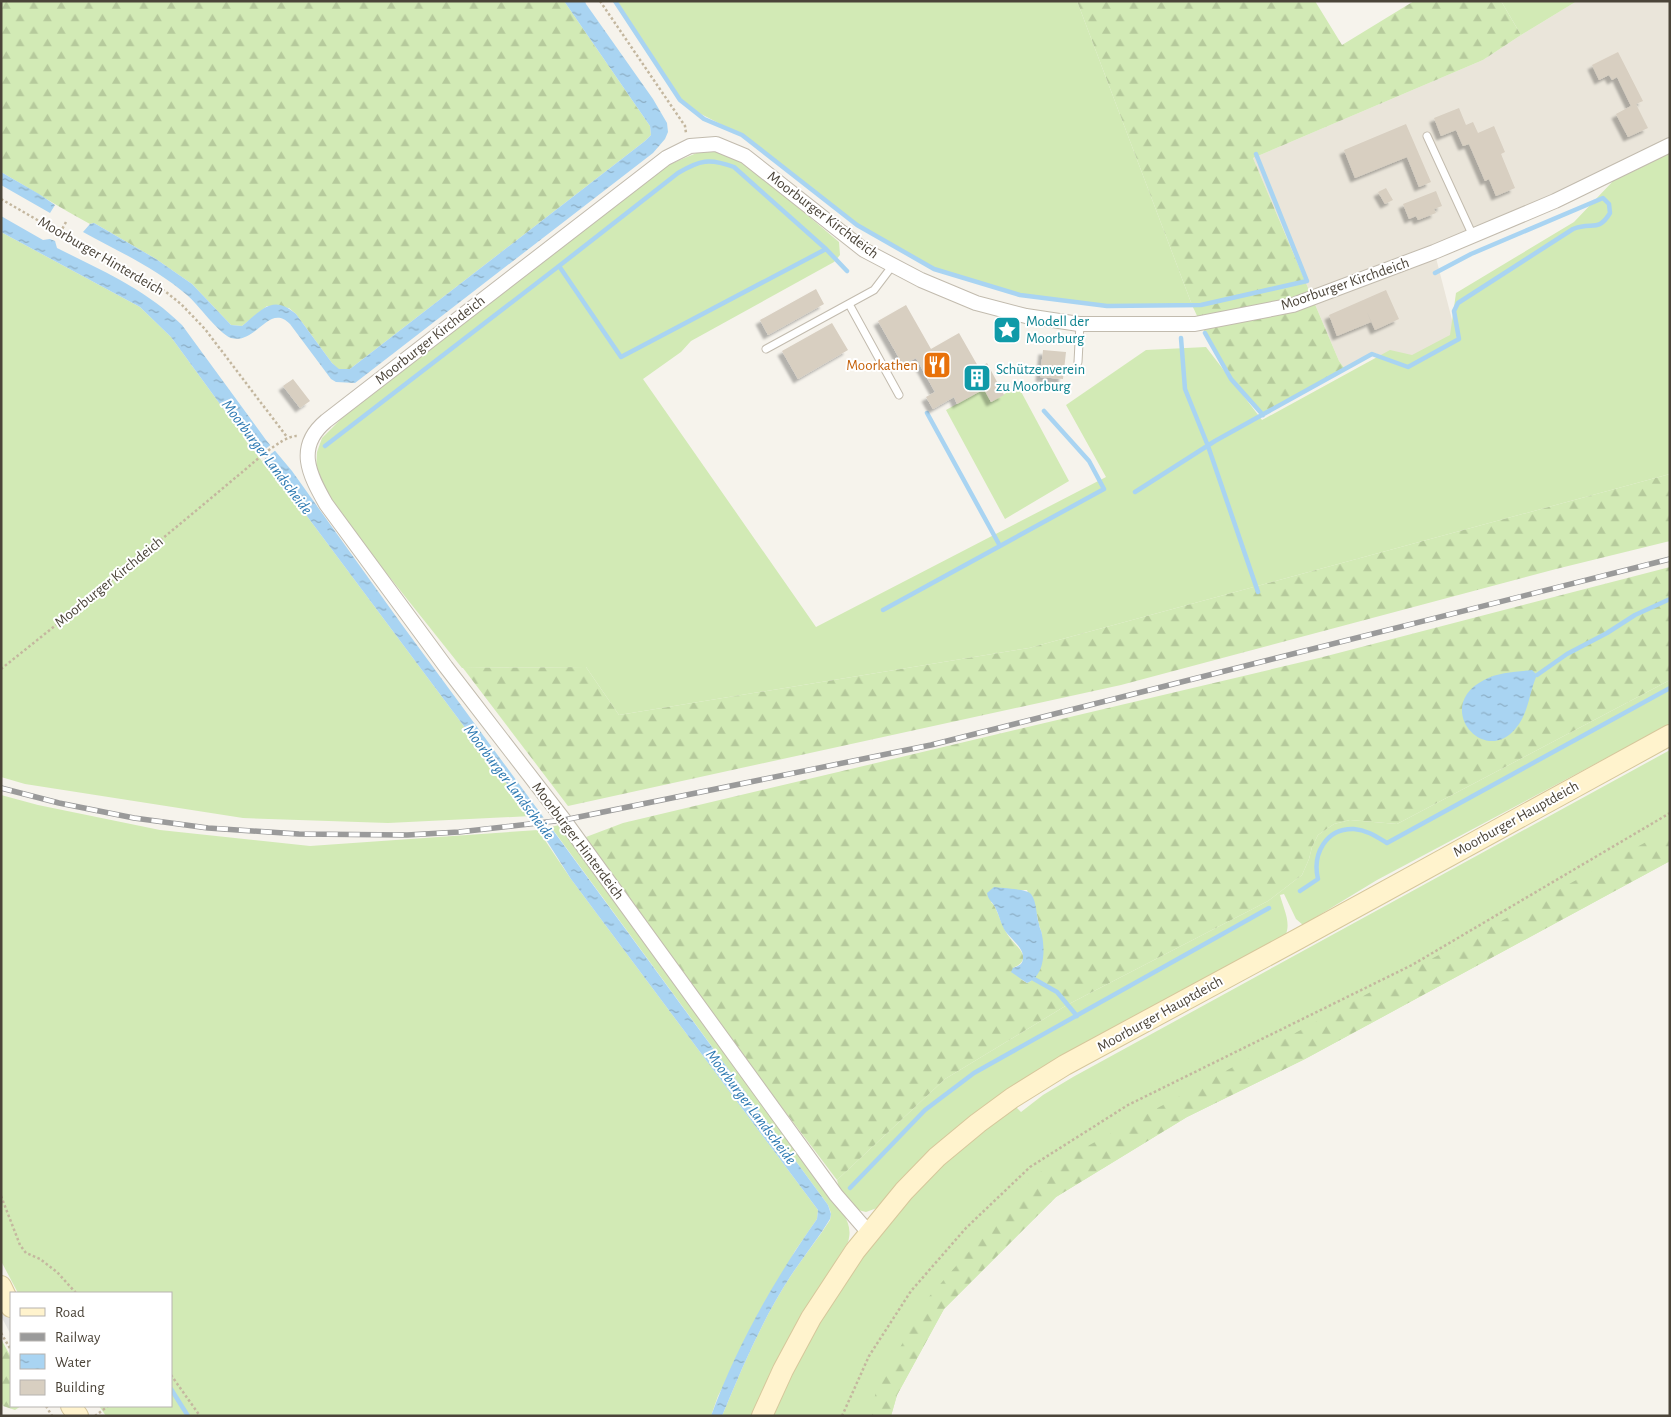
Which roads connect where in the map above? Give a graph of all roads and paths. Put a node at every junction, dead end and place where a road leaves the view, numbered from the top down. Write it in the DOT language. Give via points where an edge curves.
graph roads {
  1 [pos="600,1"];
  2 [pos="1427,136"];
  3 [pos="1670,145"];
  4 [pos="690,146"];
  5 [pos="1,199"];
  6 [pos="66,222"];
  7 [pos="60,233"];
  8 [pos="1473,236"];
  9 [pos="893,265"];
  10 [pos="849,304"];
  11 [pos="1080,324"];
  12 [pos="766,349"];
  13 [pos="1078,362"];
  14 [pos="898,395"];
  15 [pos="287,437"];
  16 [pos="310,441"];
  17 [pos="1,669"];
  18 [pos="1670,735"];
  19 [pos="1670,813"];
  20 [pos="1,1196"];
  21 [pos="869,1233"];
  22 [pos="1,1286"];
  23 [pos="75,1292"];
  24 [pos="10,1305"];
  25 [pos="1,1333"];
  26 [pos="10,1348"];
  27 [pos="172,1376"];
  28 [pos="107,1407"];
  29 [pos="95,1416"];
  30 [pos="200,1416"];
  31 [pos="762,1416"];
  32 [pos="842,1416"];
  1 -- 4 [label="path" via="685,126"];
  2 -- 8 [label="lane"];
  3 -- 8 [label="street, Moorburger Kirchdeich"];
  4 -- 9 [label="street, Moorburger Kirchdeich" via="716,144 746,156 864,250"];
  4 -- 16 [label="street, Moorburger Kirchdeich" via="666,158 326,421"];
  5 -- 7 [label="path, Moorburger Hinterdeich"];
  6 -- 7 [label="path"];
  7 -- 15 [label="path, Moorburger Hinterdeich" via="156,284 181,304 205,329"];
  8 -- 11 [label="street, Moorburger Kirchdeich" via="1293,305 1195,324"];
  9 -- 10 [label="lane" via="874,290"];
  9 -- 11 [label="street, Moorburger Kirchdeich" via="976,303 1026,316"];
  10 -- 12 [label="lane"];
  10 -- 14 [label="lane"];
  11 -- 13 [label="lane"];
  15 -- 17 [label="path, Moorburger Kirchdeich"];
  16 -- 21 [label="street, Moorburger Hinterdeich" via="307,452 309,468 326,504 564,820 836,1194"];
  18 -- 21 [label="main road, Moorburger Hauptdeich" via="1032,1084 937,1157"];
  19 -- 32 [label="path" via="1412,965 1128,1105 1030,1167 966,1228 910,1291 870,1356"];
  20 -- 23 [label="path" via="26,1253 40,1259"];
  21 -- 31 [label="main road, Moorburger Hauptdeich" via="811,1318"];
  22 -- 24 [label="main road"];
  25 -- 26 [label="path"];
  27 -- 30 [label="path"];
  28 -- 29 [label="path"];
}
